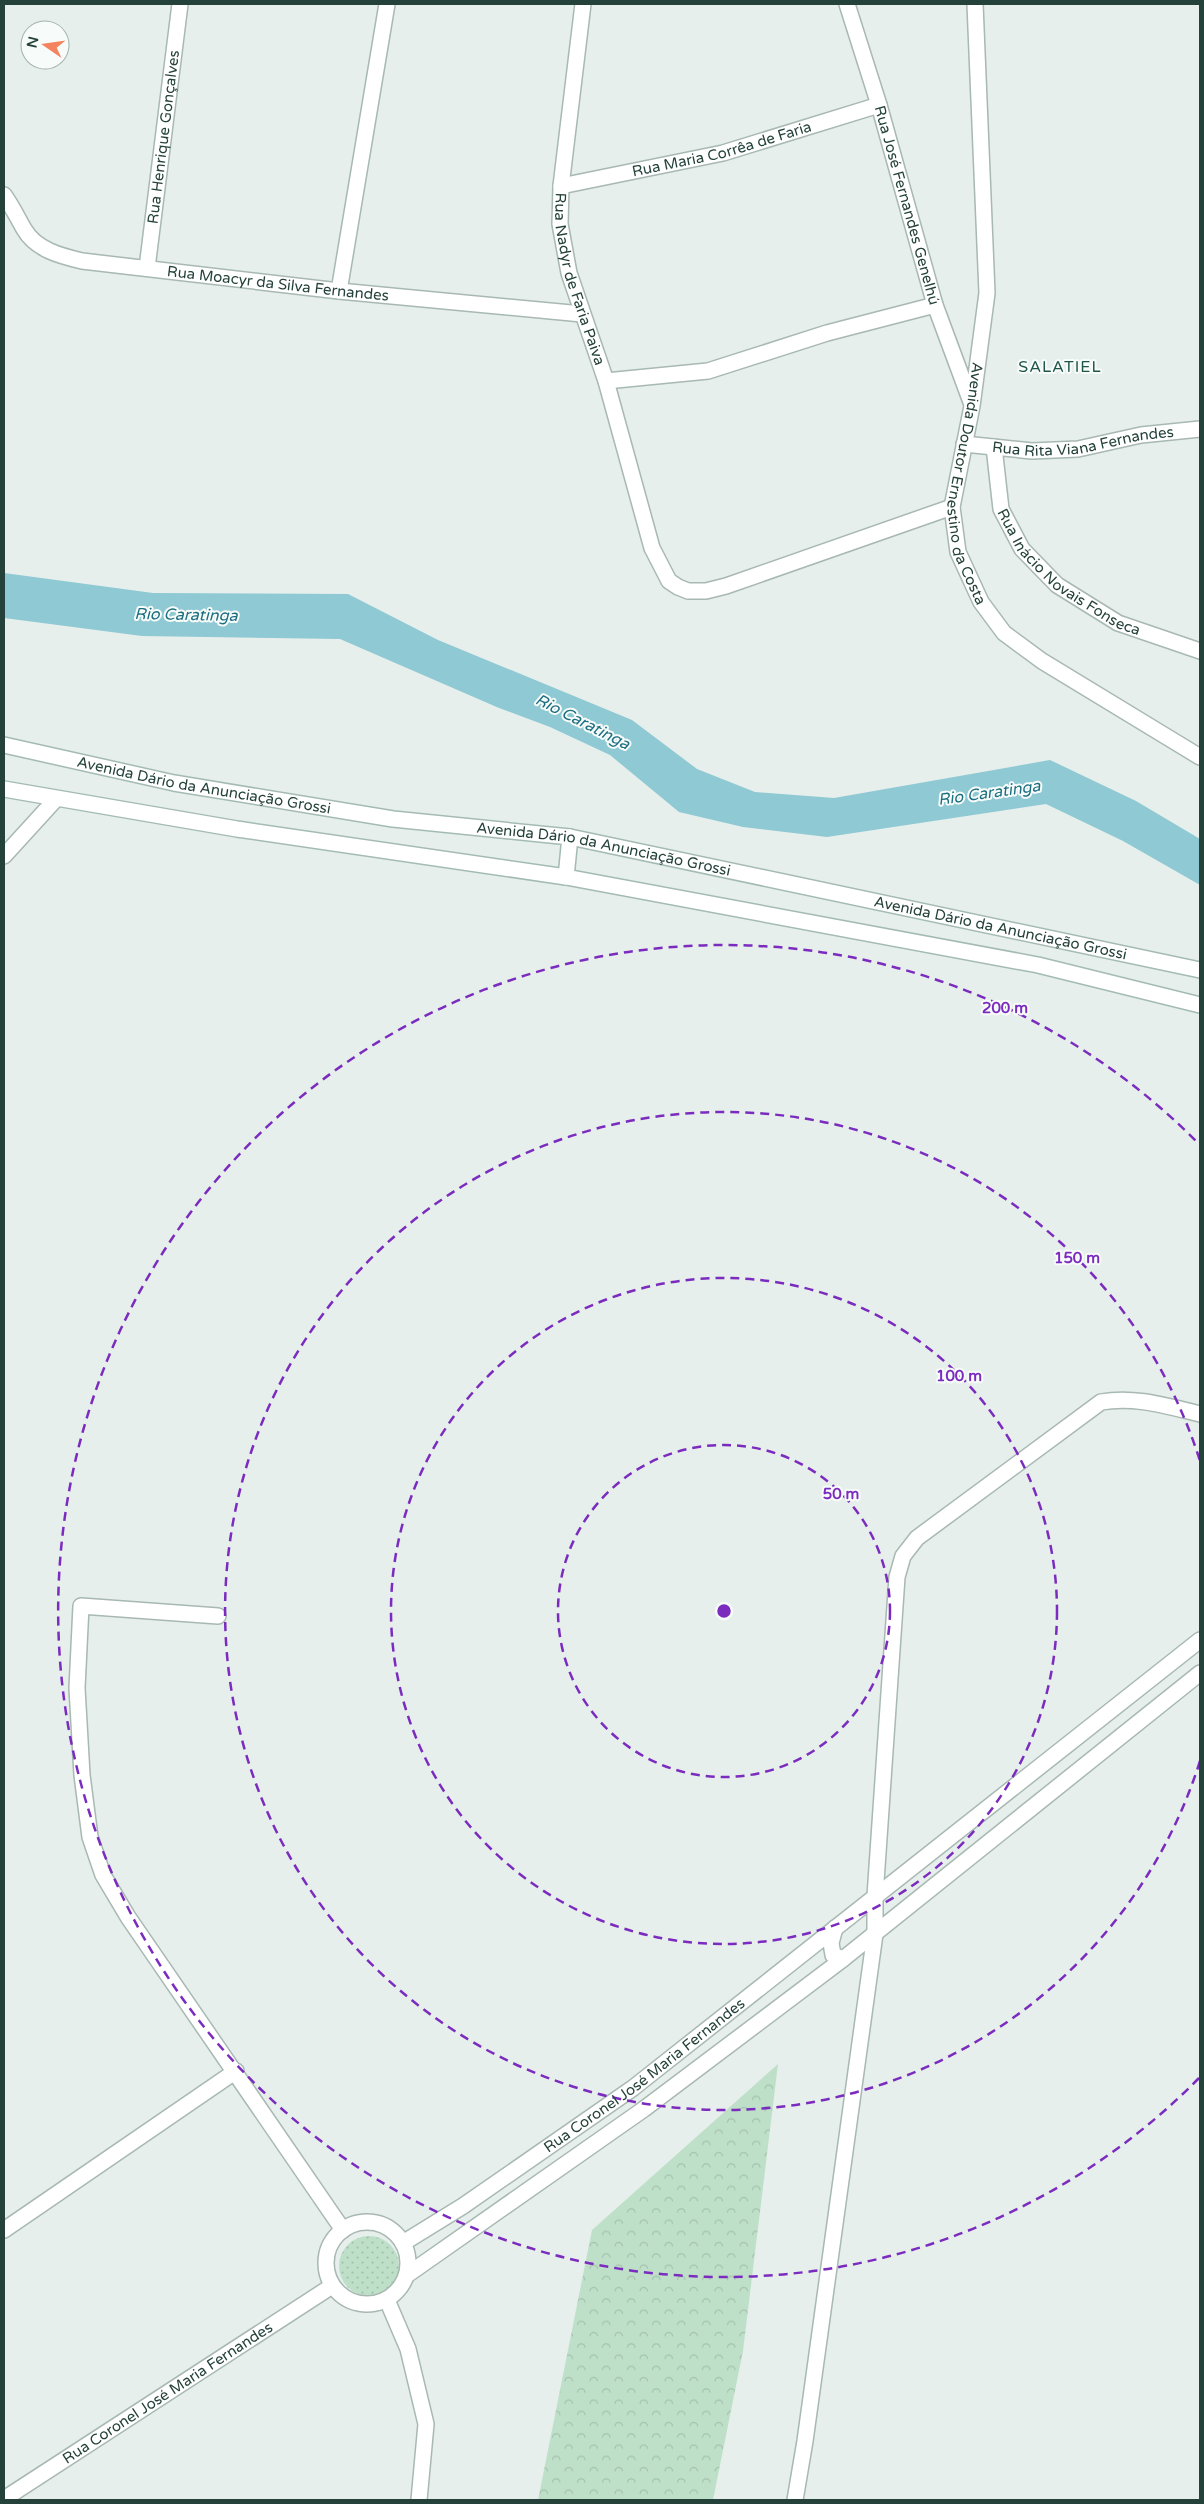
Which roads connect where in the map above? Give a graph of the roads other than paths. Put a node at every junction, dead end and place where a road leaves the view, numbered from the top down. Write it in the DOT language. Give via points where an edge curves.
graph roads {
  1 [pos="180,4"];
  2 [pos="387,4"];
  3 [pos="583,4"];
  4 [pos="847,4"];
  5 [pos="975,4"];
  6 [pos="879,105"];
  7 [pos="561,186"];
  8 [pos="4,195"];
  9 [pos="147,268"];
  10 [pos="339,291"];
  11 [pos="935,305"];
  12 [pos="582,314"];
  13 [pos="606,381"];
  14 [pos="972,406"];
  15 [pos="1200,429"];
  16 [pos="964,444"];
  17 [pos="994,447"];
  18 [pos="952,507"];
  19 [pos="1200,651"];
  20 [pos="4,745"];
  21 [pos="1200,757"];
  22 [pos="4,789"];
  23 [pos="56,799"];
  24 [pos="570,837"];
  25 [pos="4,856"];
  26 [pos="566,877"];
  27 [pos="1200,970"];
  28 [pos="1200,1005"];
  29 [pos="1200,1414"];
  30 [pos="218,1616"];
  31 [pos="1200,1640"];
  32 [pos="1200,1673"];
  33 [pos="875,1896"];
  34 [pos="834,1928"];
  35 [pos="875,1934"];
  36 [pos="843,1959"];
  37 [pos="236,2072"];
  38 [pos="4,2230"];
  39 [pos="343,2230"];
  40 [pos="403,2243"];
  41 [pos="407,2275"];
  42 [pos="332,2286"];
  43 [pos="387,2300"];
  44 [pos="4,2499"];
  45 [pos="419,2500"];
  46 [pos="795,2500"];
  1 -- 9 [label="street, Rua Henrique Gonçalves"];
  2 -- 10 [label="street"];
  3 -- 7 [label="street, Rua Nadyr de Faria Paiva"];
  4 -- 6 [label="street, Rua José Fernandes Genelhú"];
  5 -- 14 [label="street, Avenida Doutor Ernestino da Costa" via="987,293"];
  6 -- 7 [label="street, Rua Maria Corrêa de Faria" via="723,153"];
  6 -- 11 [label="street, Rua José Fernandes Genelhú"];
  7 -- 12 [label="street, Rua Nadyr de Faria Paiva" via="560,224 569,273"];
  8 -- 9 [label="street, Rua Moacyr da Silva Fernandes" via="25,232 51,253 82,261"];
  9 -- 10 [label="street, Rua Moacyr da Silva Fernandes"];
  10 -- 12 [label="street, Rua Moacyr da Silva Fernandes"];
  11 -- 13 [label="street" via="827,333 708,371"];
  11 -- 14 [label="street, Rua José Fernandes Genelhú"];
  12 -- 13 [label="street, Rua Nadyr de Faria Paiva"];
  13 -- 18 [label="street, Rua Nadyr de Faria Paiva" via="652,548 669,581 688,591 726,586"];
  14 -- 16 [label="street, Avenida Doutor Ernestino da Costa"];
  15 -- 17 [label="street, Rua Rita Viana Fernandes" via="1141,435 1078,449 1032,451"];
  16 -- 17 [label="street, Rua Rita Viana Fernandes"];
  16 -- 18 [label="street, Avenida Doutor Ernestino da Costa"];
  17 -- 19 [label="street, Rua Inácio Novais Fonseca" via="1001,509 1022,548 1057,585 1118,623"];
  18 -- 21 [label="street, Avenida Doutor Ernestino da Costa" via="958,552 981,602 1004,633 1042,661"];
  20 -- 24 [label="street, Avenida Dário da Anunciação Grossi" via="174,783 393,820"];
  22 -- 23 [label="street, Avenida Dário da Anunciação Grossi"];
  23 -- 25 [label="street"];
  23 -- 26 [label="street, Avenida Dário da Anunciação Grossi" via="247,831"];
  24 -- 26 [label="street"];
  24 -- 27 [label="street, Avenida Dário da Anunciação Grossi"];
  26 -- 28 [label="street, Avenida Dário da Anunciação Grossi" via="1038,966"];
  29 -- 33 [label="street" via="1122,1398 1101,1402 918,1538 903,1556 897,1577"];
  30 -- 37 [label="street" via="81,1606 77,1688 89,1828 102,1875"];
  31 -- 33 [label="street, Rua Coronel José Maria Fernandes"];
  32 -- 35 [label="street"];
  33 -- 34 [label="street, Rua Coronel José Maria Fernandes"];
  33 -- 35 [label="street"];
  34 -- 36 [label="street" via="833,1954"];
  34 -- 40 [label="street, Rua Coronel José Maria Fernandes" via="633,2088 463,2206"];
  35 -- 36 [label="street"];
  35 -- 46 [label="street"];
  36 -- 41 [label="street" via="644,2109"];
  37 -- 38 [label="street"];
  37 -- 39 [label="street"];
  39 -- 40 [label="street" via="364,2222 378,2223 391,2229"];
  39 -- 42 [label="street" via="330,2245 326,2259"];
  40 -- 41 [label="street" via="409,2262"];
  41 -- 43 [label="street" via="401,2287"];
  42 -- 43 [label="street" via="342,2297 355,2303 368,2305"];
  42 -- 44 [label="street, Rua Coronel José Maria Fernandes"];
  43 -- 45 [label="street" via="408,2349 426,2424"];
}
